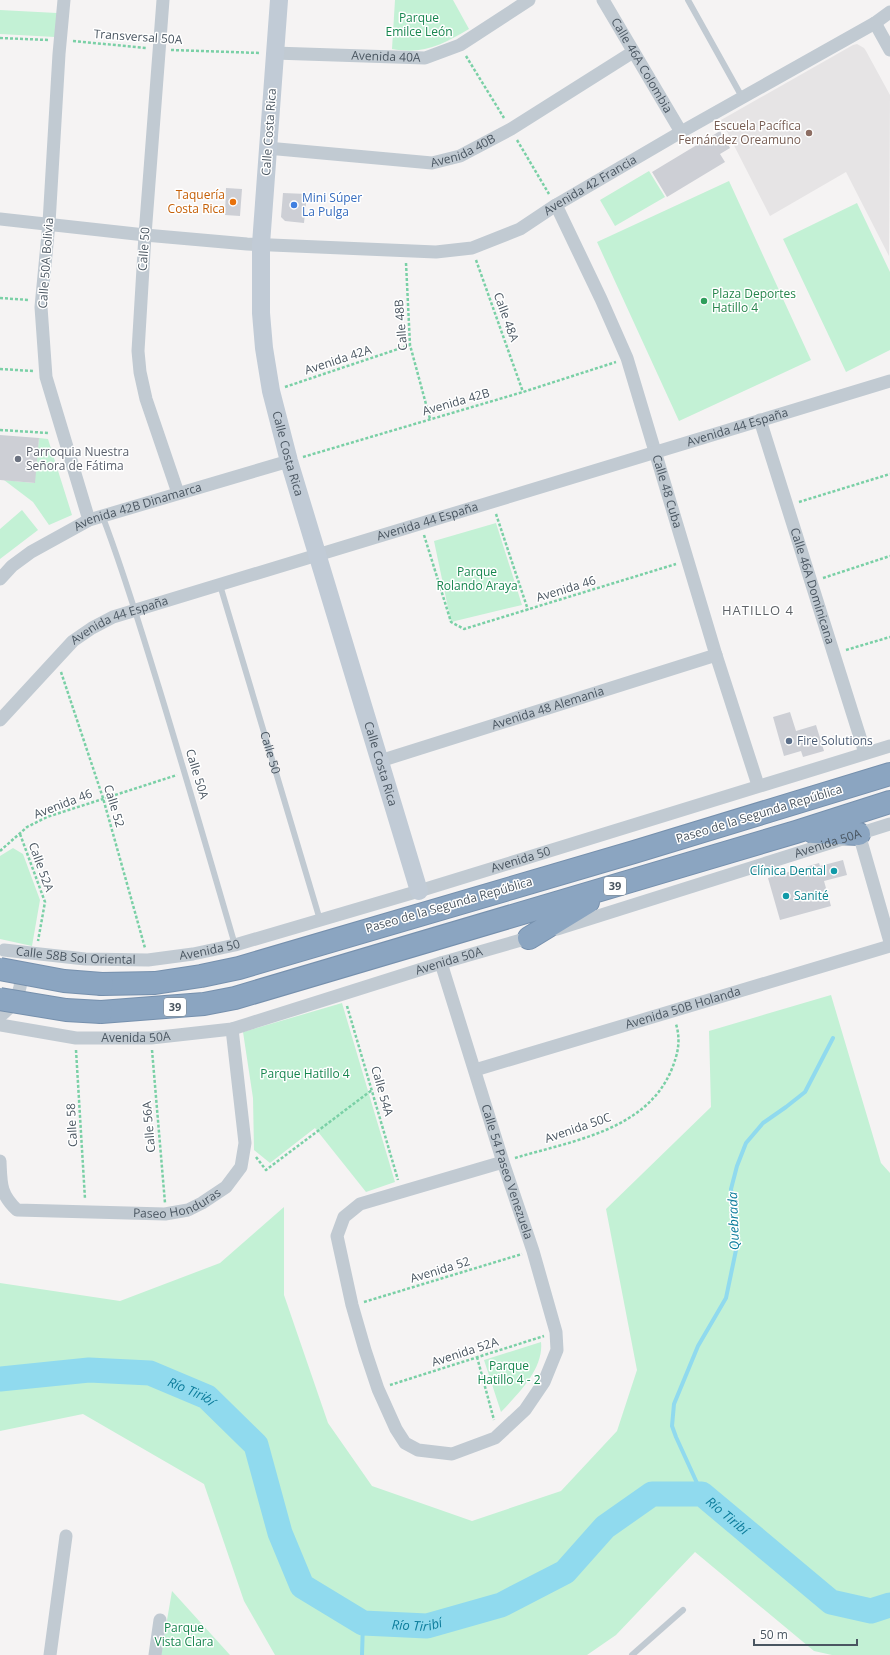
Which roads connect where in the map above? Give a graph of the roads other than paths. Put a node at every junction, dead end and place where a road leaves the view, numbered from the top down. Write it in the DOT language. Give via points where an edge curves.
graph roads {
  1 [pos="64,0"];
  2 [pos="163,0"];
  3 [pos="280,0"];
  4 [pos="529,0"];
  5 [pos="602,0"];
  6 [pos="688,0"];
  7 [pos="890,12"];
  8 [pos="874,23"];
  9 [pos="890,50"];
  10 [pos="634,52"];
  11 [pos="274,53"];
  12 [pos="742,97"];
  13 [pos="681,132"];
  14 [pos="268,148"];
  15 [pos="556,205"];
  16 [pos="0,219"];
  17 [pos="49,223"];
  18 [pos="145,235"];
  19 [pos="261,244"];
  20 [pos="890,381"];
  21 [pos="760,420"];
  22 [pos="656,452"];
  23 [pos="289,461"];
  24 [pos="178,493"];
  25 [pos="102,515"];
  26 [pos="89,520"];
  27 [pos="317,555"];
  28 [pos="0,579"];
  29 [pos="220,585"];
  30 [pos="135,610"];
  31 [pos="716,655"];
  32 [pos="0,720"];
  33 [pos="890,746"];
  34 [pos="865,753"];
  35 [pos="380,761"];
  36 [pos="890,769"];
  37 [pos="890,774"];
  38 [pos="867,781"];
  39 [pos="758,786"];
  40 [pos="890,802"];
  41 [pos="890,824"];
  42 [pos="796,832"];
  43 [pos="859,834"];
  44 [pos="611,887"];
  45 [pos="419,891"];
  46 [pos="320,920"];
  47 [pos="529,938"];
  48 [pos="890,942"];
  49 [pos="235,945"];
  50 [pos="890,946"];
  51 [pos="1,955"];
  52 [pos="148,960"];
  53 [pos="441,963"];
  54 [pos="0,999"];
  55 [pos="0,1016"];
  56 [pos="0,1025"];
  57 [pos="232,1029"];
  58 [pos="475,1070"];
  59 [pos="0,1161"];
  60 [pos="503,1162"];
  61 [pos="66,1536"];
  62 [pos="683,1610"];
  63 [pos="160,1620"];
  64 [pos="50,1655"];
  65 [pos="155,1655"];
  66 [pos="632,1655"];
  1 -- 17 [label="street, Calle 50A Bolivia"];
  2 -- 18 [label="street, Calle 50"];
  3 -- 11 [label="main road, Calle Costa Rica"];
  4 -- 11 [label="street, Avenida 40A" via="460,45 425,58"];
  5 -- 10 [label="street, Calle 46A Colombia"];
  6 -- 12 [label="lane"];
  7 -- 8 [label="street, Avenida 42 Francia"];
  8 -- 9 [label="street"];
  8 -- 12 [label="street, Avenida 42 Francia"];
  10 -- 13 [label="street, Calle 46A Colombia"];
  10 -- 14 [label="street, Avenida 40B" via="460,156 432,163"];
  11 -- 14 [label="main road, Calle Costa Rica"];
  12 -- 13 [label="street, Avenida 42 Francia"];
  13 -- 15 [label="street, Avenida 42 Francia"];
  14 -- 19 [label="main road, Calle Costa Rica"];
  15 -- 19 [label="street, Avenida 42 Francia" via="520,229 472,248 436,252"];
  15 -- 22 [label="street, Calle 48 Cuba" via="627,358"];
  16 -- 17 [label="street, Avenida 42 Francia"];
  17 -- 18 [label="street, Avenida 42 Francia"];
  17 -- 26 [label="street, Calle 50A Bolivia" via="42,301 46,372"];
  18 -- 19 [label="street, Avenida 42 Francia"];
  18 -- 24 [label="street, Calle 50" via="138,351 140,372 146,399"];
  19 -- 23 [label="main road, Calle Costa Rica" via="264,348 271,391"];
  20 -- 21 [label="street, Avenida 44 España"];
  21 -- 22 [label="street, Avenida 44 España"];
  21 -- 34 [label="street, Calle 46A Dominicana"];
  22 -- 27 [label="street, Avenida 44 España"];
  22 -- 31 [label="street, Calle 48 Cuba"];
  23 -- 24 [label="street, Avenida 42B Dinamarca"];
  23 -- 27 [label="main road, Calle Costa Rica"];
  24 -- 25 [label="street, Avenida 42B Dinamarca"];
  25 -- 26 [label="street, Avenida 42B Dinamarca"];
  25 -- 30 [label="lane" via="123,569"];
  26 -- 28 [label="street, Avenida 42B Dinamarca" via="31,552"];
  27 -- 29 [label="street, Avenida 44 España"];
  27 -- 35 [label="main road, Calle Costa Rica"];
  29 -- 30 [label="street, Avenida 44 España"];
  29 -- 46 [label="lane, Calle 50"];
  30 -- 32 [label="street, Avenida 44 España" via="113,617 73,641"];
  30 -- 49 [label="lane, Calle 50A"];
  31 -- 35 [label="street, Avenida 48 Alemania"];
  31 -- 39 [label="street, Calle 48 Cuba"];
  33 -- 34 [label="street, Avenida 50"];
  34 -- 39 [label="street, Avenida 50"];
  35 -- 45 [label="main road, Calle Costa Rica"];
  36 -- 38 [label="highway"];
  37 -- 38 [label="highway, Paseo de la Segunda República / 39"];
  38 -- 51 [label="highway, Paseo de la Segunda República / 39, bridge" via="238,968 201,976 155,983 102,984 64,980"];
  39 -- 45 [label="street, Avenida 50"];
  40 -- 42 [label="highway, 39"];
  41 -- 43 [label="street, Avenida 50A"];
  42 -- 43 [label="highway"];
  42 -- 44 [label="highway, 39"];
  43 -- 47 [label="street, Avenida 50A"];
  43 -- 48 [label="street"];
  44 -- 47 [label="highway"];
  44 -- 54 [label="highway, 39, bridge" via="235,998 204,1004 102,1012 66,1010"];
  45 -- 46 [label="street, Avenida 50"];
  46 -- 49 [label="street, Avenida 50"];
  47 -- 53 [label="street, Avenida 50A"];
  49 -- 52 [label="street, Avenida 50"];
  50 -- 58 [label="street, Avenida 50B Holanda"];
  51 -- 52 [label="street, Calle 58B Sol Oriental" via="36,953 85,959"];
  51 -- 55 [label="street" via="13,958 19,970 21,983 15,1002"];
  53 -- 57 [label="street, Avenida 50A"];
  53 -- 58 [label="street, Calle 54 Paseo Venezuela"];
  56 -- 57 [label="street, Avenida 50A" via="76,1038 151,1038"];
  57 -- 59 [label="street, Paseo Honduras" via="245,1143 241,1167 226,1187 202,1203 188,1210 166,1214 17,1210 8,1203 2,1191"];
  58 -- 60 [label="street, Calle 54 Paseo Venezuela"];
  60 -- 60 [label="street, Calle 54 Paseo Venezuela" via="360,1204 344,1217 337,1236 352,1305 378,1389 405,1443 418,1450 452,1454 496,1438 525,1410 544,1382 556,1350 556,1332 533,1251"];
  61 -- 64 [label="street"];
  62 -- 66 [label="lane"];
  63 -- 65 [label="street"];
}
